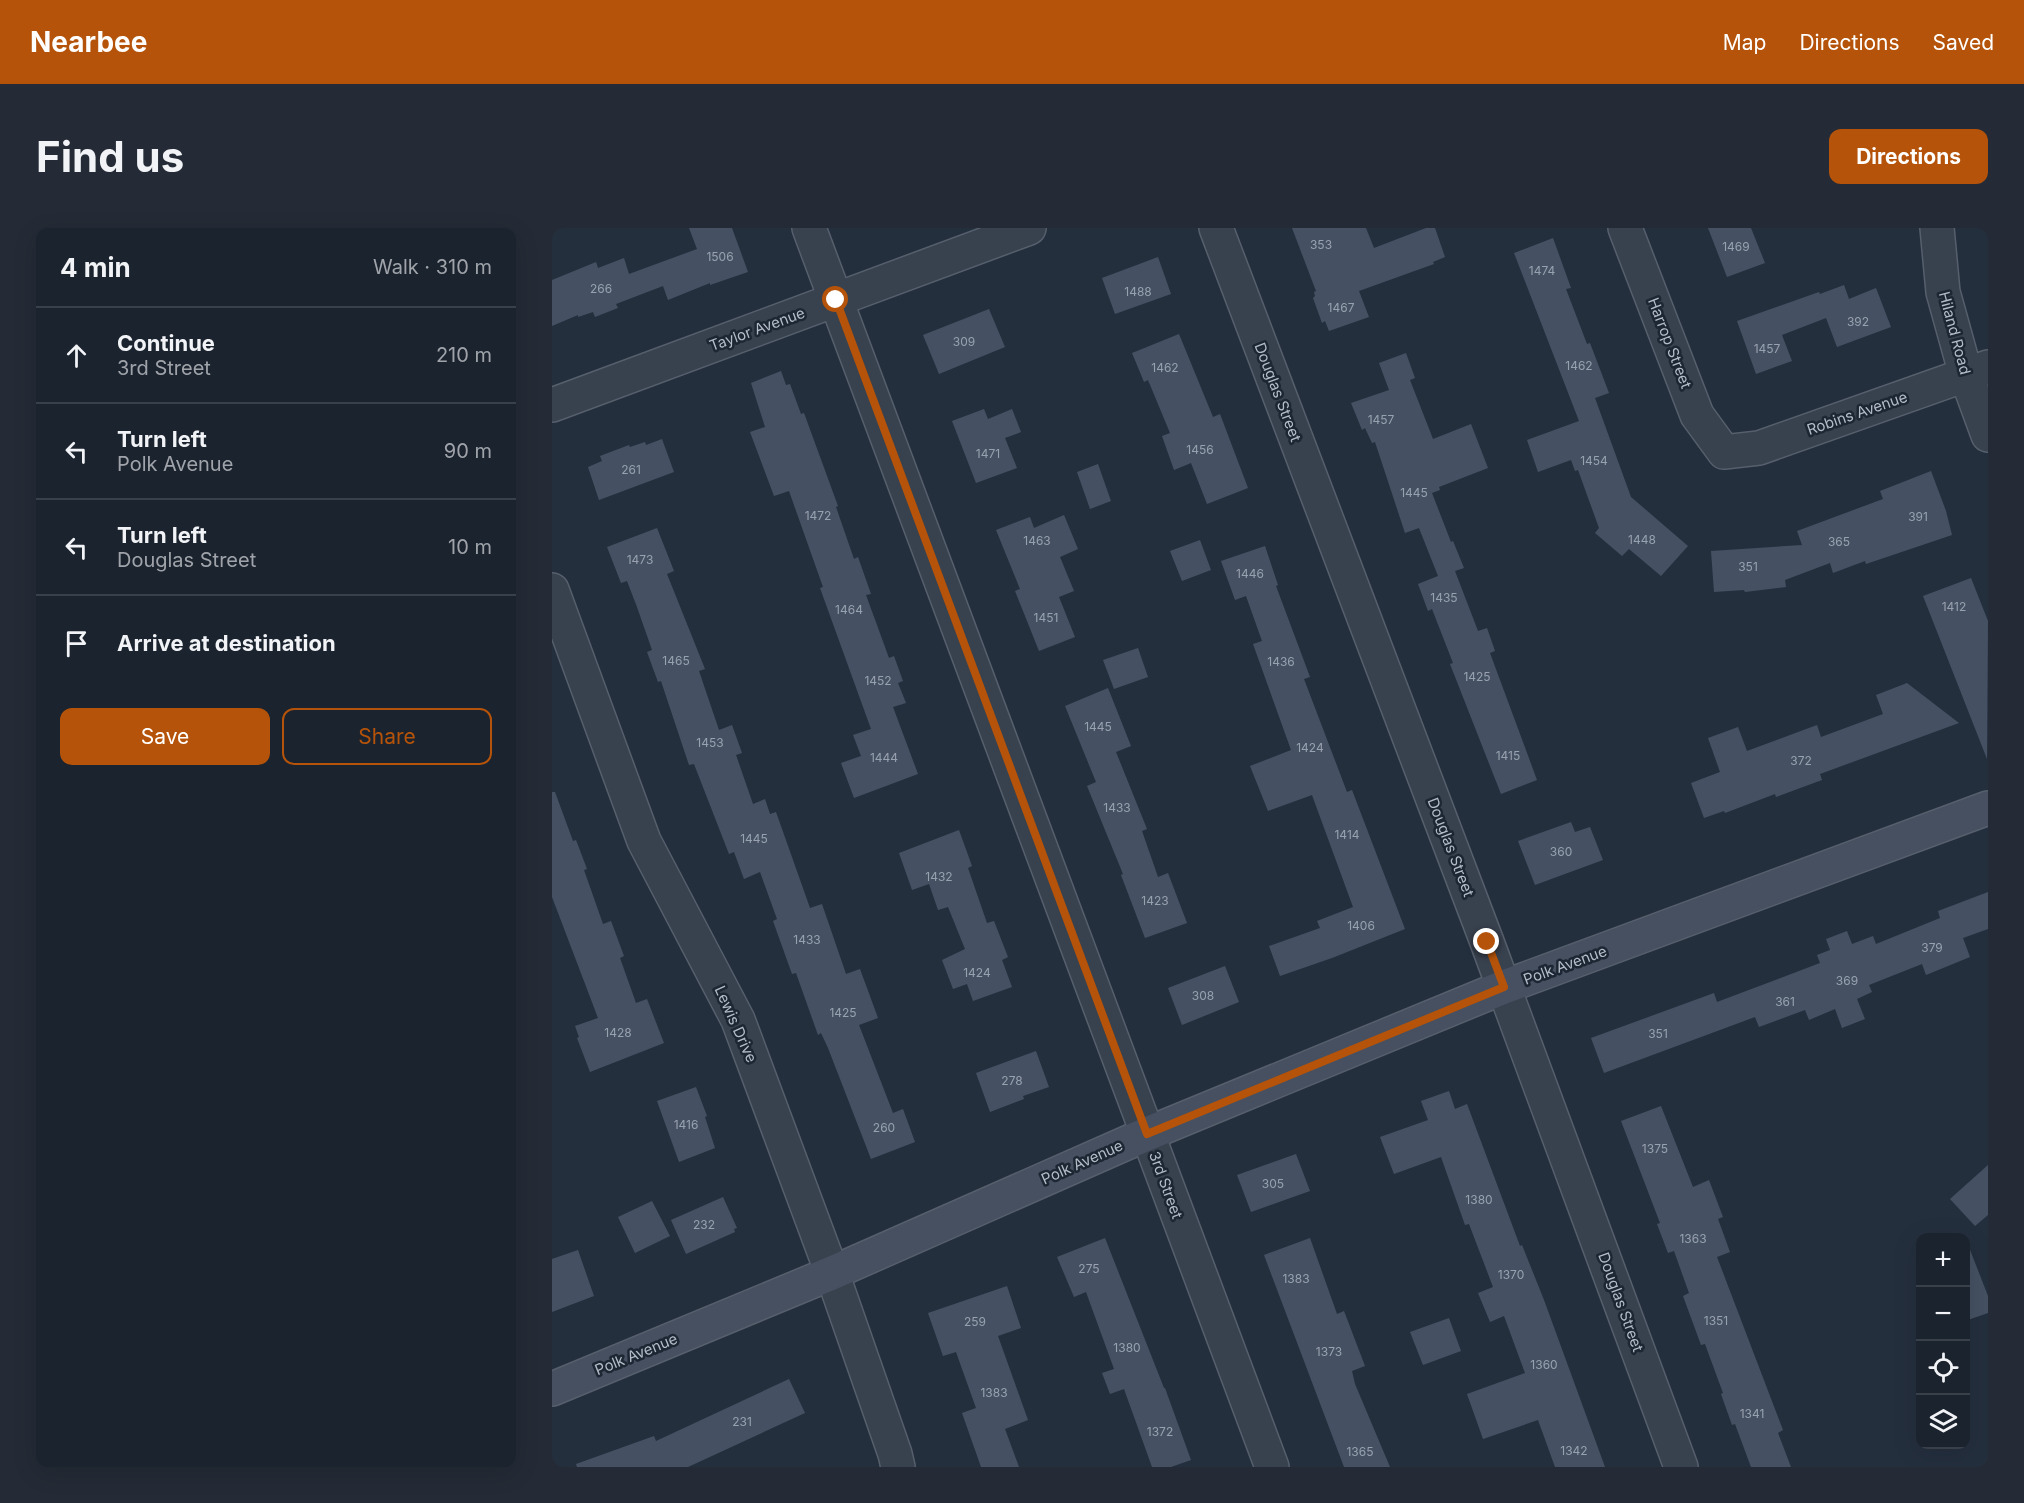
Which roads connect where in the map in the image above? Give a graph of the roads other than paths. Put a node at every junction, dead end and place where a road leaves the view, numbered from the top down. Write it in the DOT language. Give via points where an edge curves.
graph roads {
  1 [pos="809,228"];
  2 [pos="1029,228"];
  3 [pos="1216,228"];
  4 [pos="1625,228"];
  5 [pos="1937,228"];
  6 [pos="836,300"];
  7 [pos="1977,371"];
  8 [pos="552,405"];
  9 [pos="1988,435"];
  10 [pos="1724,452"];
  11 [pos="552,590"];
  12 [pos="1988,808"];
  13 [pos="1504,987"];
  14 [pos="1147,1134"];
  15 [pos="832,1273"];
  16 [pos="552,1389"];
  17 [pos="898,1467"];
  18 [pos="1272,1467"];
  19 [pos="1681,1467"];
  1 -- 6 [label="street, 3rd Street"];
  2 -- 6 [label="street, Taylor Avenue"];
  3 -- 13 [label="street, Douglas Street"];
  4 -- 10 [label="street, Harrop Street" via="1697,415"];
  5 -- 7 [label="street, Hiland Road" via="1943,292"];
  6 -- 8 [label="street, Taylor Avenue"];
  6 -- 14 [label="street, 3rd Street"];
  7 -- 9 [label="street, Hiland Road"];
  7 -- 10 [label="street, Robins Avenue" via="1759,448"];
  11 -- 15 [label="street, Lewis Drive" via="644,841 738,1020"];
  12 -- 13 [label="street, Polk Avenue"];
  13 -- 14 [label="street, Polk Avenue"];
  13 -- 19 [label="street, Douglas Street"];
  14 -- 15 [label="street, Polk Avenue"];
  14 -- 18 [label="street, 3rd Street"];
  15 -- 16 [label="street, Polk Avenue"];
  15 -- 17 [label="street, Lewis Drive"];
}
